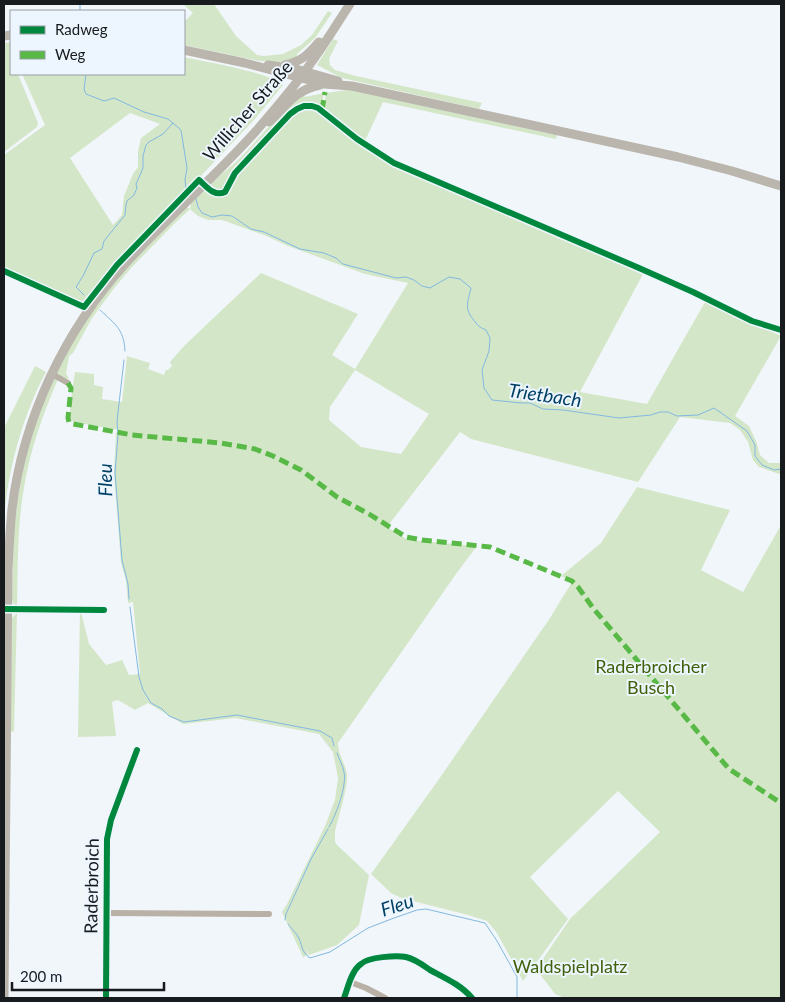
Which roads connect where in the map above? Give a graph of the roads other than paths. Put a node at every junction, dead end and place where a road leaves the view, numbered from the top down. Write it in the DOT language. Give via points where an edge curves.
graph roads {
  1 [pos="350,4"];
  2 [pos="340,20"];
  3 [pos="185,50"];
  4 [pos="245,63"];
  5 [pos="282,66"];
  6 [pos="302,75"];
  7 [pos="324,84"];
  8 [pos="352,86"];
  9 [pos="256,130"];
  10 [pos="781,186"];
  11 [pos="52,374"];
  12 [pos="68,382"];
  13 [pos="8,570"];
  14 [pos="4,585"];
  15 [pos="6,609"];
  16 [pos="104,610"];
  17 [pos="137,750"];
  18 [pos="106,914"];
  19 [pos="269,914"];
  20 [pos="350,982"];
  21 [pos="4,984"];
  22 [pos="4,998"];
  23 [pos="106,998"];
  24 [pos="344,998"];
  25 [pos="385,998"];
  26 [pos="472,998"];
  1 -- 2 [label="main road, Willicher Straße"];
  2 -- 5 [label="main road" via="307,56"];
  2 -- 6 [label="main road, Willicher Straße"];
  3 -- 4 [label="main road"];
  4 -- 5 [label="main road"];
  4 -- 6 [label="main road"];
  5 -- 6 [label="main road" via="296,69"];
  6 -- 7 [label="main road"];
  6 -- 8 [label="main road"];
  6 -- 9 [label="main road, Willicher Straße"];
  7 -- 8 [label="main road"];
  7 -- 9 [label="main road" via="298,93 268,124"];
  8 -- 10 [label="main road" via="678,157"];
  9 -- 11 [label="main road, Willicher Straße" via="117,273 82,321"];
  11 -- 12 [label="street"];
  11 -- 13 [label="main road, Willicher Straße" via="18,473"];
  13 -- 14 [label="street"];
  13 -- 15 [label="main road, Willicher Straße"];
  15 -- 16 [label="street"];
  15 -- 21 [label="main road, Willicher Straße"];
  17 -- 18 [label="street, Raderbroich" via="108,832"];
  18 -- 19 [label="street, Raderbroich"];
  18 -- 23 [label="street, Raderbroich"];
  20 -- 24 [label="street"];
  20 -- 25 [label="street"];
  20 -- 26 [label="street" via="356,968 364,962 403,956 457,985"];
  21 -- 22 [label="main road, Willicher Straße"];
}
